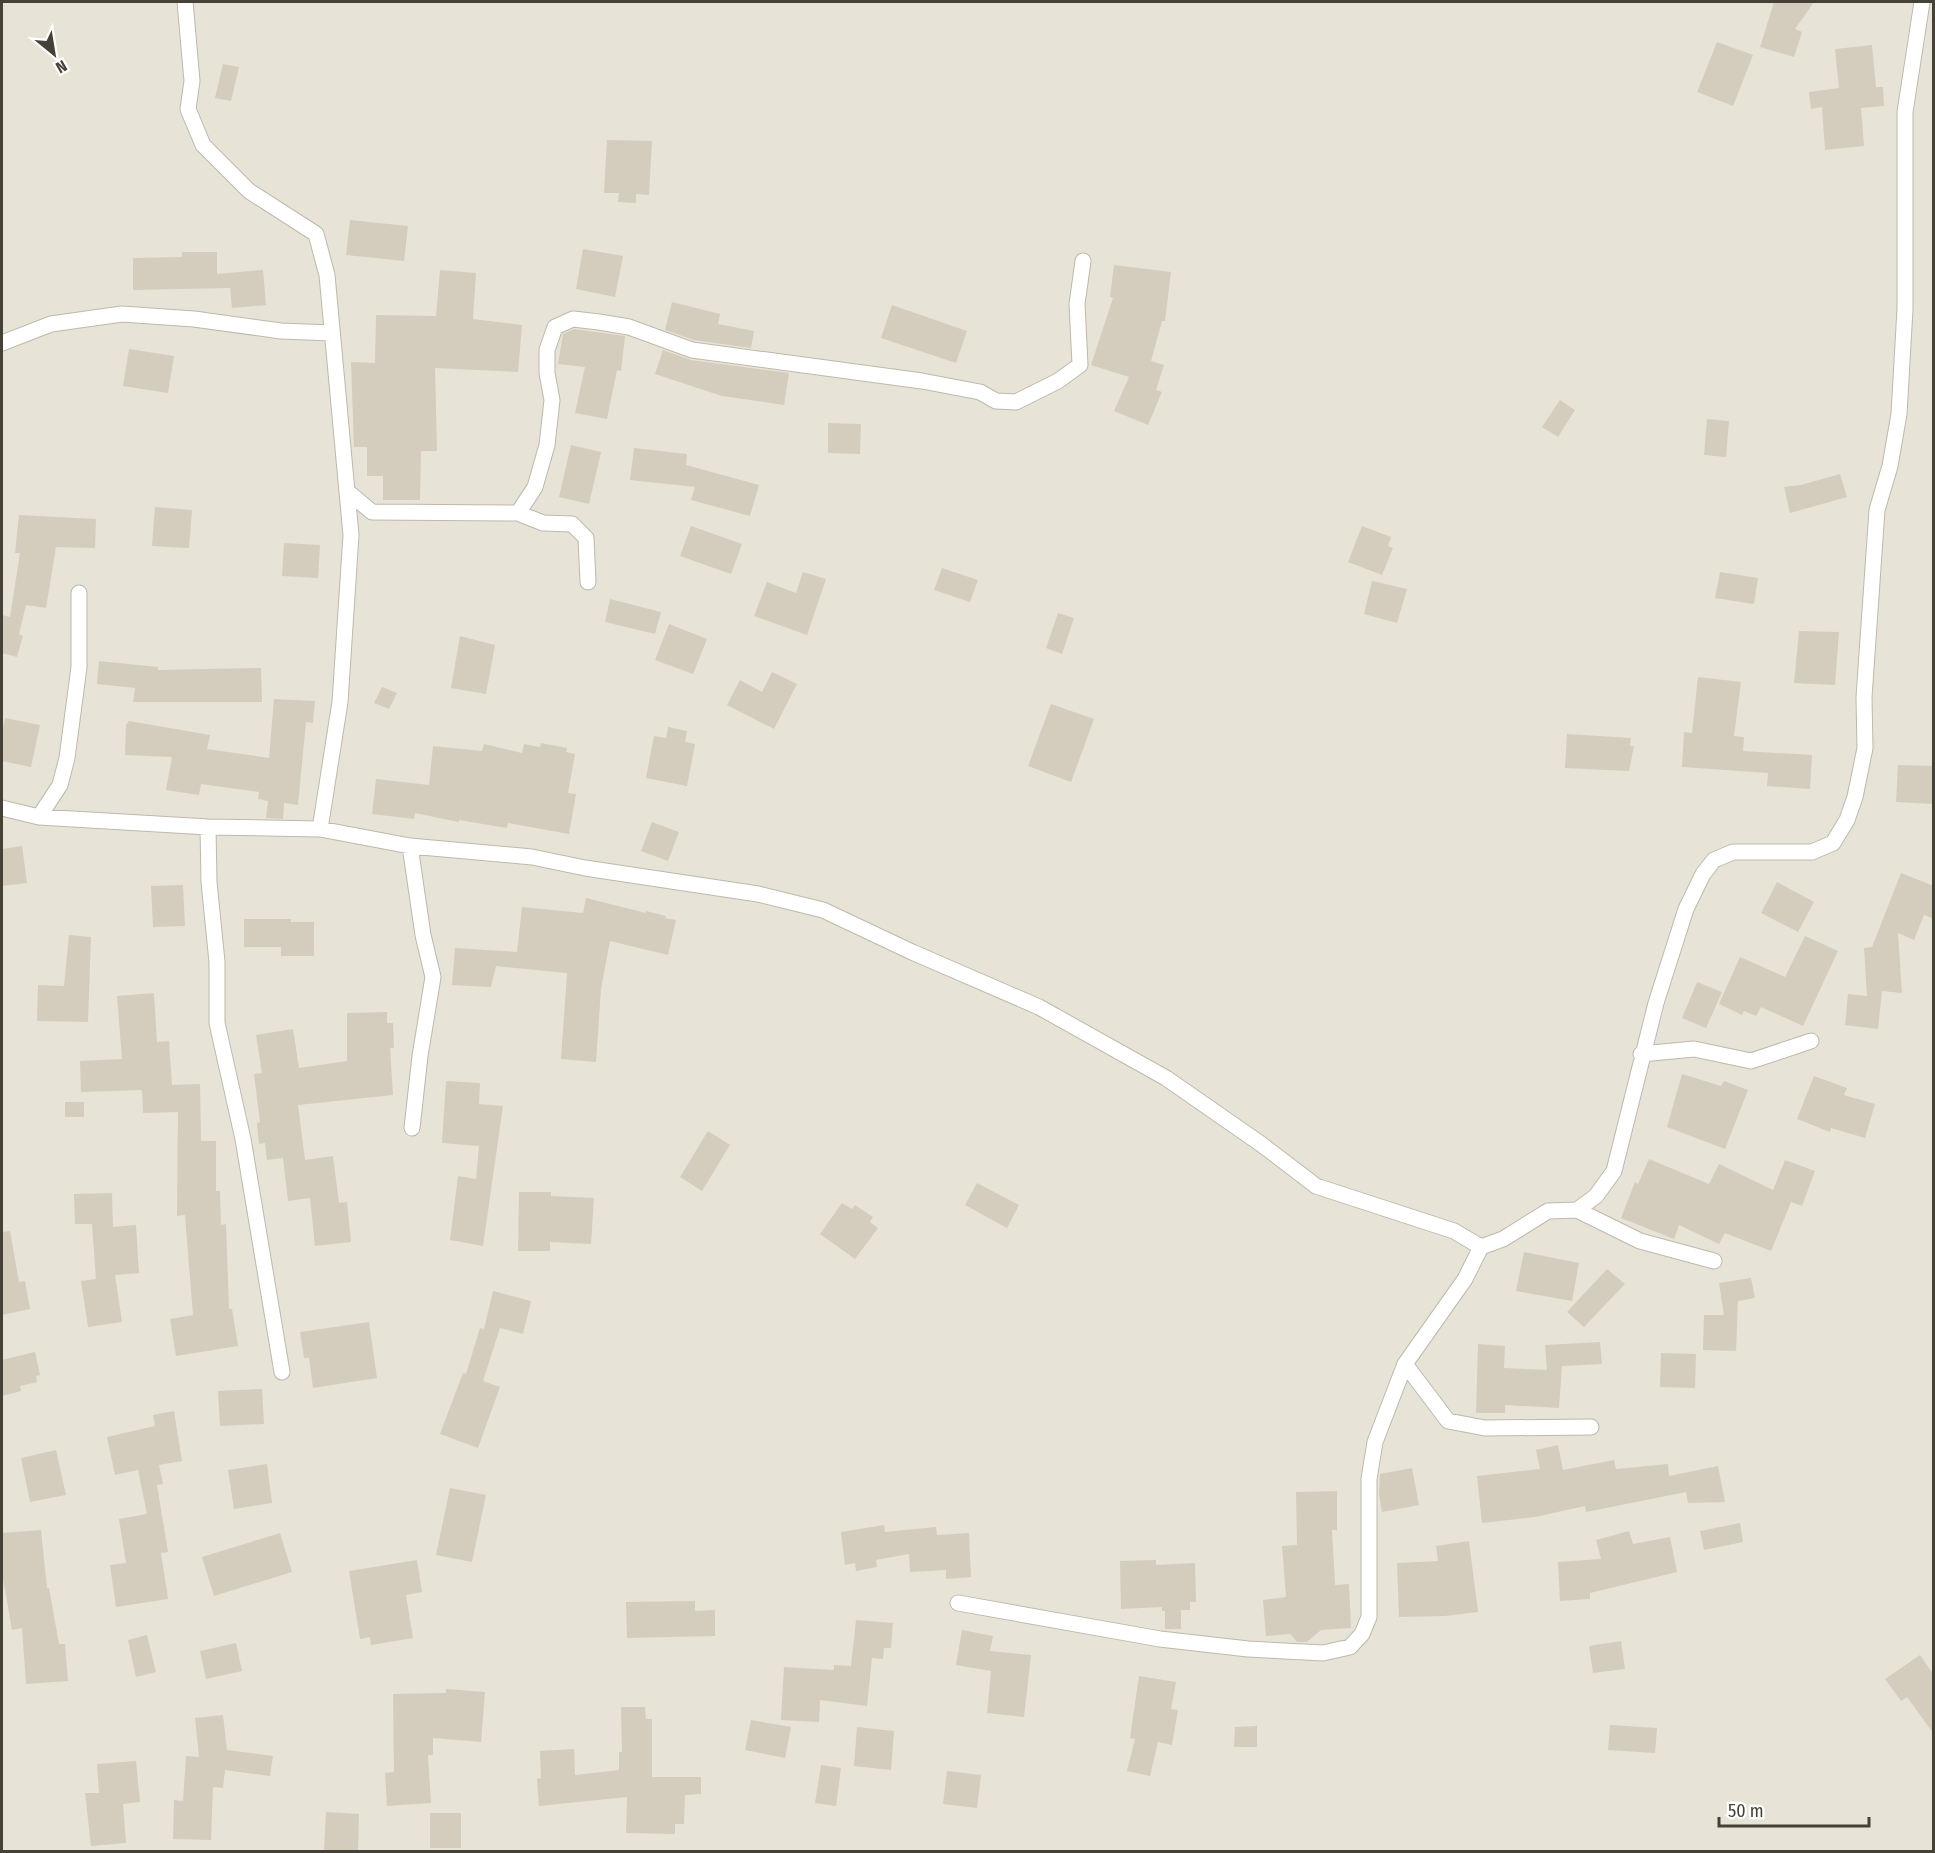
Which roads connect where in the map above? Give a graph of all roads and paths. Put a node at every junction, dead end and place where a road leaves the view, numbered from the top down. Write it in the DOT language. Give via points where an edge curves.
graph roads {
  1 [pos="185,2"];
  2 [pos="1922,2"];
  3 [pos="1083,261"];
  4 [pos="332,333"];
  5 [pos="2,343"];
  6 [pos="348,492"];
  7 [pos="372,512"];
  8 [pos="518,513"];
  9 [pos="351,536"];
  10 [pos="588,582"];
  11 [pos="79,593"];
  12 [pos="2,808"];
  13 [pos="39,817"];
  14 [pos="208,826"];
  15 [pos="320,829"];
  16 [pos="410,846"];
  17 [pos="1811,1041"];
  18 [pos="1641,1054"];
  19 [pos="412,1128"];
  20 [pos="1577,1210"];
  21 [pos="1481,1247"];
  22 [pos="1714,1261"];
  23 [pos="1405,1364"];
  24 [pos="282,1372"];
  25 [pos="1591,1427"];
  26 [pos="958,1603"];
  1 -- 4 [label="street" via="192,81 188,108 203,145 249,191 316,234 327,275"];
  2 -- 18 [label="street" via="1905,112 1905,309 1899,414 1877,510 1864,697 1865,748 1855,797 1833,843 1812,852 1733,852 1714,860 1686,909"];
  3 -- 8 [label="street" via="1077,304 1080,364 1058,381 1016,402 996,401 980,392 922,381 692,350 629,327 573,318 555,327 547,350 552,399 547,445 535,487"];
  4 -- 5 [label="street" via="122,314 51,324"];
  4 -- 6 [label="street"];
  6 -- 7 [label="street"];
  6 -- 9 [label="street"];
  7 -- 8 [label="street"];
  7 -- 9 [label="street"];
  8 -- 10 [label="street" via="543,523 572,524 579,530 586,538"];
  9 -- 15 [label="street" via="340,702"];
  11 -- 13 [label="street" via="79,667 67,758 60,785"];
  12 -- 13 [label="street"];
  13 -- 14 [label="street"];
  14 -- 15 [label="street"];
  14 -- 24 [label="street" via="209,882 218,962 217,1023 243,1139"];
  15 -- 16 [label="street"];
  16 -- 19 [label="street" via="433,977"];
  16 -- 21 [label="street" via="532,857 758,894 823,909 1039,1007 1166,1078 1316,1186 1454,1231"];
  17 -- 18 [label="street" via="1751,1061 1694,1049"];
  18 -- 20 [label="street" via="1614,1171 1596,1196"];
  20 -- 21 [label="street" via="1548,1210 1503,1239"];
  20 -- 22 [label="street" via="1640,1241"];
  21 -- 23 [label="street" via="1465,1279"];
  23 -- 25 [label="street" via="1448,1421 1485,1428"];
  23 -- 26 [label="street" via="1375,1442 1369,1479 1369,1617 1362,1634 1350,1647 1323,1653 1237,1648 1160,1639"];
}
